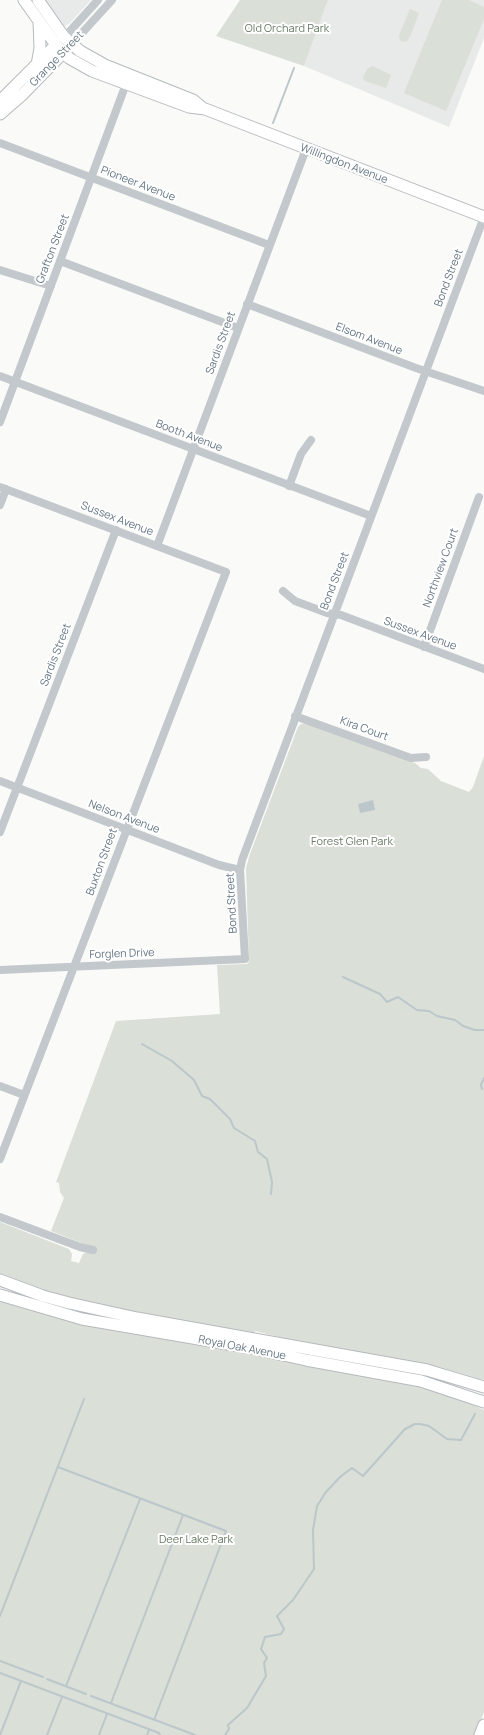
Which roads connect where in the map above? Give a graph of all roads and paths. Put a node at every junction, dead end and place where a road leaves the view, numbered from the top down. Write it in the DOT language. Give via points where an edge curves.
graph roads {
  1 [pos="24,0"];
  2 [pos="38,0"];
  3 [pos="98,0"];
  4 [pos="112,0"];
  5 [pos="39,21"];
  6 [pos="64,45"];
  7 [pos="37,65"];
  8 [pos="126,84"];
  9 [pos="0,101"];
  10 [pos="205,109"];
  11 [pos="0,114"];
  12 [pos="0,143"];
  13 [pos="306,149"];
  14 [pos="91,178"];
  15 [pos="484,217"];
  16 [pos="269,246"];
  17 [pos="60,261"];
  18 [pos="0,270"];
  19 [pos="51,286"];
  20 [pos="247,304"];
  21 [pos="238,328"];
  22 [pos="426,371"];
  23 [pos="0,376"];
  24 [pos="15,382"];
  25 [pos="484,391"];
  26 [pos="0,422"];
  27 [pos="311,440"];
  28 [pos="193,449"];
  29 [pos="289,486"];
  30 [pos="3,488"];
  31 [pos="479,497"];
  32 [pos="0,505"];
  33 [pos="371,516"];
  34 [pos="116,530"];
  35 [pos="157,546"];
  36 [pos="226,572"];
  37 [pos="284,591"];
  38 [pos="334,614"];
  39 [pos="424,647"];
  40 [pos="484,669"];
  41 [pos="296,716"];
  42 [pos="426,757"];
  43 [pos="0,781"];
  44 [pos="17,788"];
  45 [pos="126,829"];
  46 [pos="0,832"];
  47 [pos="240,870"];
  48 [pos="245,959"];
  49 [pos="74,968"];
  50 [pos="0,970"];
  51 [pos="0,1086"];
  52 [pos="24,1095"];
  53 [pos="0,1159"];
  54 [pos="0,1217"];
  55 [pos="93,1250"];
  56 [pos="0,1280"];
  57 [pos="0,1295"];
  58 [pos="136,1323"];
  59 [pos="252,1343"];
  60 [pos="484,1387"];
  61 [pos="484,1402"];
  62 [pos="484,1725"];
  63 [pos="480,1735"];
  1 -- 5 [label="main road, Willingdon Avenue"];
  2 -- 6 [label="main road, Willingdon Avenue"];
  3 -- 6 [label="street, Grange Street"];
  4 -- 6 [label="street, Grange Street"];
  5 -- 6 [label="main road, Willingdon Avenue"];
  5 -- 7 [label="main road" via="40,48"];
  6 -- 7 [label="main road, Grange Street"];
  6 -- 8 [label="main road, Willingdon Avenue" via="79,64"];
  6 -- 10 [label="main road, Willingdon Avenue" via="93,60 193,100"];
  6 -- 11 [label="main road, Grange Street" via="23,94"];
  7 -- 9 [label="main road, Grange Street"];
  8 -- 10 [label="main road, Willingdon Avenue" via="189,107"];
  8 -- 14 [label="street, Grafton Street"];
  10 -- 13 [label="main road, Willingdon Avenue"];
  12 -- 14 [label="street, Pioneer Avenue"];
  13 -- 15 [label="main road, Willingdon Avenue"];
  13 -- 16 [label="street, Sardis Street"];
  14 -- 16 [label="street, Pioneer Avenue"];
  14 -- 17 [label="street, Grafton Street"];
  15 -- 22 [label="street, Bond Street"];
  16 -- 20 [label="street, Sardis Street"];
  17 -- 19 [label="street, Grafton Street"];
  17 -- 21 [label="street"];
  18 -- 19 [label="street"];
  19 -- 24 [label="street, Grafton Street"];
  20 -- 21 [label="street, Sardis Street"];
  20 -- 22 [label="street, Elsom Avenue"];
  21 -- 28 [label="street, Sardis Street"];
  22 -- 25 [label="street, Elsom Avenue"];
  22 -- 33 [label="street, Bond Street"];
  23 -- 24 [label="street, Booth Avenue"];
  24 -- 26 [label="street, Grafton Street"];
  24 -- 28 [label="street, Booth Avenue"];
  27 -- 29 [label="street" via="301,454"];
  28 -- 29 [label="street, Booth Avenue"];
  28 -- 35 [label="street, Sardis Street"];
  29 -- 33 [label="street, Booth Avenue"];
  30 -- 32 [label="street"];
  30 -- 34 [label="street, Sussex Avenue"];
  31 -- 39 [label="street, Northview Court"];
  33 -- 38 [label="street, Bond Street"];
  34 -- 35 [label="street, Sussex Avenue"];
  34 -- 44 [label="street, Sardis Street"];
  35 -- 36 [label="street, Sussex Avenue"];
  36 -- 45 [label="street, Buxton Street"];
  37 -- 38 [label="street, Sussex Avenue" via="295,601"];
  38 -- 39 [label="street, Sussex Avenue"];
  38 -- 41 [label="street, Bond Street"];
  39 -- 40 [label="street, Sussex Avenue"];
  41 -- 42 [label="street, Kira Court" via="411,758"];
  41 -- 47 [label="street, Bond Street" via="248,841"];
  43 -- 44 [label="street, Nelson Avenue"];
  44 -- 45 [label="street, Nelson Avenue"];
  44 -- 46 [label="street, Sardis Street"];
  45 -- 47 [label="street, Nelson Avenue" via="219,865"];
  45 -- 49 [label="street, Buxton Street"];
  47 -- 48 [label="street, Bond Street"];
  48 -- 49 [label="street, Forglen Drive"];
  49 -- 50 [label="street, Forglen Drive"];
  49 -- 52 [label="street, Buxton Street"];
  51 -- 52 [label="street"];
  52 -- 53 [label="street, Buxton Street"];
  54 -- 55 [label="street"];
  56 -- 58 [label="main road, Royal Oak Avenue" via="43,1296"];
  57 -- 58 [label="main road, Royal Oak Avenue" via="82,1319"];
  58 -- 59 [label="main road, Royal Oak Avenue"];
  59 -- 60 [label="main road, Royal Oak Avenue" via="427,1370"];
  59 -- 61 [label="main road, Royal Oak Avenue" via="306,1360 421,1381"];
  62 -- 63 [label="main road"];
}
